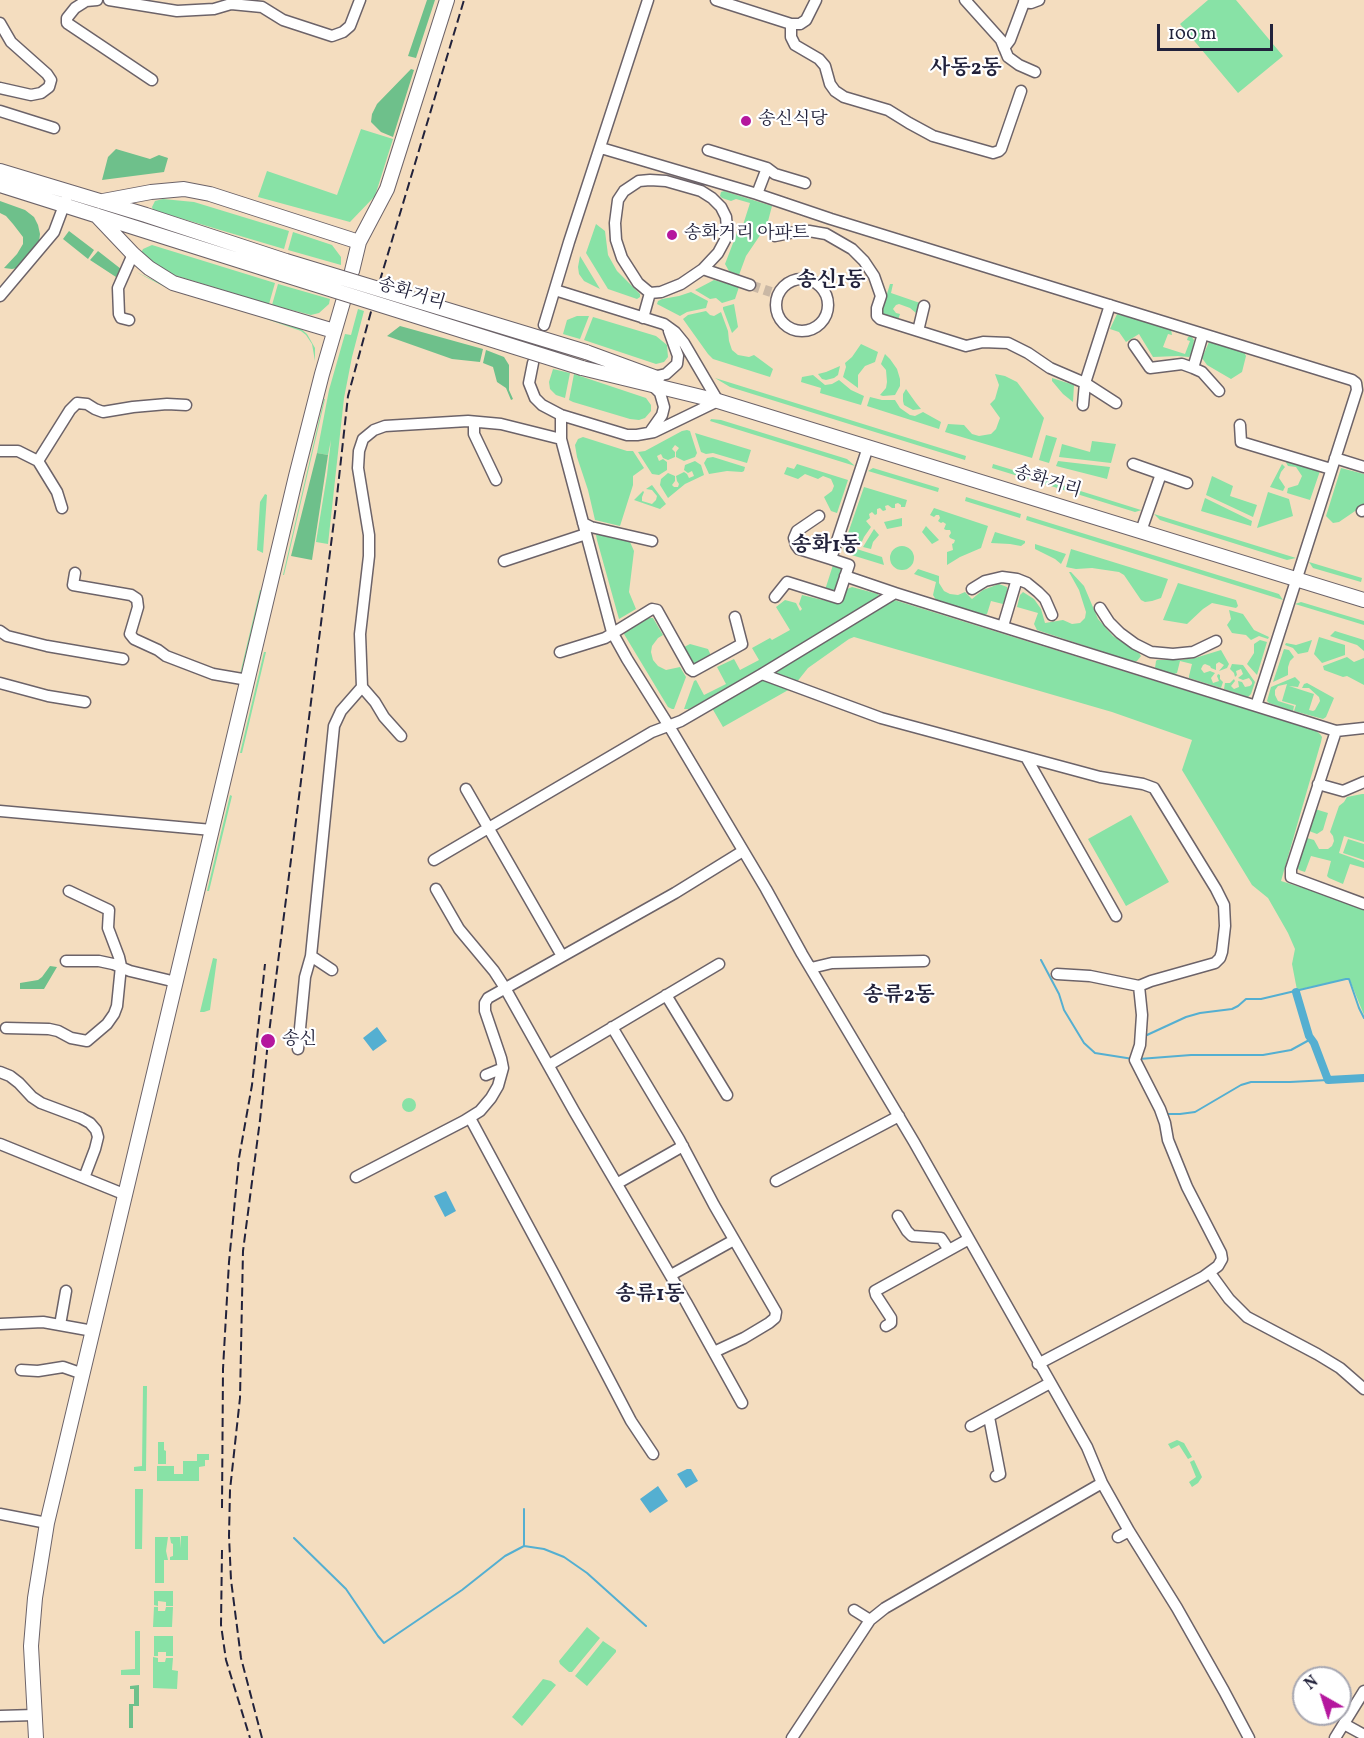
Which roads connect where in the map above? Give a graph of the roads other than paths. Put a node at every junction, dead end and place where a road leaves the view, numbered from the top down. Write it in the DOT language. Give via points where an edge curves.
graph roads {
  1 [pos="97,0"];
  2 [pos="109,0"];
  3 [pos="360,0"];
  4 [pos="447,0"];
  5 [pos="648,0"];
  6 [pos="716,0"];
  7 [pos="816,0"];
  8 [pos="965,0"];
  9 [pos="1039,0"];
  10 [pos="1024,1"];
  11 [pos="0,23"];
  12 [pos="791,24"];
  13 [pos="1004,48"];
  14 [pos="1035,72"];
  15 [pos="152,80"];
  16 [pos="0,88"];
  17 [pos="1021,91"];
  18 [pos="0,111"];
  19 [pos="54,128"];
  20 [pos="601,148"];
  21 [pos="708,150"];
  22 [pos="767,168"];
  23 [pos="0,171"];
  24 [pos="689,173"];
  25 [pos="805,183"];
  26 [pos="0,185"];
  27 [pos="684,185"];
  28 [pos="69,191"];
  29 [pos="151,192"];
  30 [pos="757,194"];
  31 [pos="100,201"];
  32 [pos="65,205"];
  33 [pos="95,215"];
  34 [pos="146,215"];
  35 [pos="831,219"];
  36 [pos="144,230"];
  37 [pos="826,234"];
  38 [pos="776,236"];
  39 [pos="359,242"];
  40 [pos="133,254"];
  41 [pos="284,267"];
  42 [pos="703,269"];
  43 [pos="352,271"];
  44 [pos="750,285"];
  45 [pos="555,290"];
  46 [pos="650,293"];
  47 [pos="774,293"];
  48 [pos="0,296"];
  49 [pos="343,302"];
  50 [pos="1110,305"];
  51 [pos="924,306"];
  52 [pos="643,318"];
  53 [pos="129,320"];
  54 [pos="664,324"];
  55 [pos="544,325"];
  56 [pos="334,331"];
  57 [pos="918,331"];
  58 [pos="1203,334"];
  59 [pos="1134,345"];
  60 [pos="533,363"];
  61 [pos="1193,368"];
  62 [pos="652,381"];
  63 [pos="1085,383"];
  64 [pos="1220,391"];
  65 [pos="718,401"];
  66 [pos="1116,403"];
  67 [pos="186,405"];
  68 [pos="1083,405"];
  69 [pos="561,415"];
  70 [pos="474,422"];
  71 [pos="1240,425"];
  72 [pos="648,434"];
  73 [pos="561,439"];
  74 [pos="868,447"];
  75 [pos="0,452"];
  76 [pos="1335,458"];
  77 [pos="38,461"];
  78 [pos="1133,464"];
  79 [pos="1364,467"];
  80 [pos="1331,469"];
  81 [pos="1161,474"];
  82 [pos="496,480"];
  83 [pos="1187,483"];
  84 [pos="62,508"];
  85 [pos="819,516"];
  86 [pos="585,529"];
  87 [pos="1141,531"];
  88 [pos="652,541"];
  89 [pos="831,559"];
  90 [pos="504,561"];
  91 [pos="75,573"];
  92 [pos="845,576"];
  93 [pos="1017,579"];
  94 [pos="1296,579"];
  95 [pos="972,589"];
  96 [pos="895,593"];
  97 [pos="775,597"];
  98 [pos="1364,600"];
  99 [pos="1100,608"];
  100 [pos="1052,615"];
  101 [pos="735,617"];
  102 [pos="1003,626"];
  103 [pos="0,631"];
  104 [pos="612,632"];
  105 [pos="1216,641"];
  106 [pos="560,652"];
  107 [pos="1151,652"];
  108 [pos="123,660"];
  109 [pos="1145,671"];
  110 [pos="762,674"];
  111 [pos="248,680"];
  112 [pos="0,683"];
  113 [pos="362,687"];
  114 [pos="85,702"];
  115 [pos="1256,706"];
  116 [pos="669,726"];
  117 [pos="1364,728"];
  118 [pos="1336,731"];
  119 [pos="401,736"];
  120 [pos="1026,757"];
  121 [pos="1364,782"];
  122 [pos="1318,784"];
  123 [pos="466,789"];
  124 [pos="0,811"];
  125 [pos="488,828"];
  126 [pos="212,831"];
  127 [pos="743,851"];
  128 [pos="435,860"];
  129 [pos="436,889"];
  130 [pos="69,891"];
  131 [pos="1364,904"];
  132 [pos="1116,916"];
  133 [pos="311,956"];
  134 [pos="562,956"];
  135 [pos="66,960"];
  136 [pos="924,962"];
  137 [pos="719,964"];
  138 [pos="121,966"];
  139 [pos="811,968"];
  140 [pos="332,970"];
  141 [pos="1057,974"];
  142 [pos="176,982"];
  143 [pos="1139,986"];
  144 [pos="505,988"];
  145 [pos="666,995"];
  146 [pos="612,1027"];
  147 [pos="6,1028"];
  148 [pos="298,1049"];
  149 [pos="549,1065"];
  150 [pos="503,1068"];
  151 [pos="0,1071"];
  152 [pos="486,1075"];
  153 [pos="727,1095"];
  154 [pos="899,1116"];
  155 [pos="470,1118"];
  156 [pos="0,1144"];
  157 [pos="684,1146"];
  158 [pos="356,1177"];
  159 [pos="84,1178"];
  160 [pos="776,1181"];
  161 [pos="618,1183"];
  162 [pos="126,1195"];
  163 [pos="898,1216"];
  164 [pos="969,1239"];
  165 [pos="734,1240"];
  166 [pos="949,1250"];
  167 [pos="1210,1272"];
  168 [pos="671,1275"];
  169 [pos="66,1291"];
  170 [pos="0,1324"];
  171 [pos="60,1325"];
  172 [pos="886,1326"];
  173 [pos="93,1331"];
  174 [pos="714,1352"];
  175 [pos="1038,1364"];
  176 [pos="21,1370"];
  177 [pos="83,1374"];
  178 [pos="1050,1383"];
  179 [pos="1364,1389"];
  180 [pos="742,1403"];
  181 [pos="989,1417"];
  182 [pos="971,1426"];
  183 [pos="653,1454"];
  184 [pos="996,1476"];
  185 [pos="1102,1483"];
  186 [pos="0,1514"];
  187 [pos="47,1523"];
  188 [pos="1129,1531"];
  189 [pos="1118,1537"];
  190 [pos="854,1610"];
  191 [pos="870,1620"];
  192 [pos="1364,1691"];
  193 [pos="1352,1711"];
  194 [pos="34,1715"];
  195 [pos="0,1716"];
  196 [pos="1348,1726"];
  197 [pos="1364,1735"];
  198 [pos="36,1738"];
  199 [pos="792,1738"];
  200 [pos="1249,1738"];
  1 -- 15 [label="street" via="75,8 67,23"];
  2 -- 3 [label="street" via="177,11 231,4 262,7 283,20 332,36 350,26"];
  4 -- 39 [label="main road" via="387,189"];
  5 -- 20 [label="street"];
  6 -- 12 [label="street"];
  7 -- 12 [label="street" via="806,20"];
  8 -- 13 [label="street"];
  9 -- 10 [label="street"];
  10 -- 13 [label="street"];
  11 -- 16 [label="street" via="11,42 51,80 49,87 32,95"];
  12 -- 17 [label="street" via="795,45 819,59 835,91 888,110 933,136 993,153 999,151"];
  13 -- 14 [label="street" via="1012,61"];
  18 -- 19 [label="street"];
  20 -- 24 [label="street"];
  20 -- 45 [label="street"];
  21 -- 22 [label="street"];
  22 -- 25 [label="street"];
  22 -- 30 [label="street"];
  23 -- 28 [label="main road, 송화거리"];
  24 -- 27 [label="street"];
  24 -- 30 [label="street"];
  26 -- 32 [label="main road, 송화거리"];
  27 -- 42 [label="street" via="712,198 726,217 725,240"];
  27 -- 46 [label="street" via="639,181 618,200 616,240 622,258 638,283"];
  28 -- 31 [label="main road, 송화거리"];
  28 -- 32 [label="street"];
  29 -- 31 [label="main road"];
  29 -- 34 [label="main road"];
  29 -- 39 [label="main road" via="184,189 210,195"];
  30 -- 35 [label="street"];
  31 -- 34 [label="main road, 송화거리"];
  32 -- 33 [label="main road, 송화거리"];
  32 -- 48 [label="street" via="54,232"];
  33 -- 36 [label="main road, 송화거리"];
  33 -- 40 [label="main road"];
  34 -- 41 [label="main road, 송화거리"];
  35 -- 37 [label="street"];
  35 -- 50 [label="street"];
  36 -- 40 [label="main road"];
  36 -- 41 [label="main road, 송화거리"];
  37 -- 38 [label="street" via="809,231"];
  37 -- 57 [label="street" via="852,249 874,276 881,296 877,316"];
  39 -- 43 [label="main road"];
  40 -- 53 [label="street" via="118,288 118,314"];
  40 -- 56 [label="main road" via="173,283"];
  41 -- 62 [label="main road, 송화거리, bridge" via="586,352"];
  41 -- 62 [label="main road, 송화거리, bridge" via="582,368"];
  42 -- 44 [label="street"];
  42 -- 46 [label="street" via="681,284"];
  45 -- 52 [label="street"];
  45 -- 55 [label="street"];
  46 -- 52 [label="street"];
  47 -- 47 [label="street" via="778,315 789,327 799,331 810,329 826,315 826,294 810,280 794,280"];
  49 -- 56 [label="main road"];
  50 -- 58 [label="street"];
  50 -- 63 [label="street"];
  51 -- 57 [label="street"];
  52 -- 54 [label="street"];
  54 -- 62 [label="street" via="672,334 677,364"];
  54 -- 65 [label="street" via="684,343"];
  56 -- 111 [label="main road"];
  57 -- 63 [label="street" via="966,346 1008,343"];
  58 -- 61 [label="street"];
  58 -- 76 [label="street" via="1356,383"];
  59 -- 61 [label="street" via="1150,368 1182,364"];
  60 -- 69 [label="street" via="529,383 535,398"];
  61 -- 64 [label="street"];
  62 -- 65 [label="main road, 송화거리"];
  62 -- 72 [label="street" via="664,407 657,425"];
  63 -- 66 [label="street"];
  63 -- 68 [label="street"];
  65 -- 72 [label="street"];
  65 -- 74 [label="main road, 송화거리"];
  67 -- 77 [label="street" via="103,412 77,403"];
  69 -- 72 [label="street" via="627,435"];
  69 -- 73 [label="street"];
  70 -- 73 [label="street" via="501,424"];
  70 -- 82 [label="street" via="474,434"];
  70 -- 113 [label="street" via="385,426 363,439 358,468 369,556 360,634 367,668"];
  71 -- 80 [label="street" via="1241,442"];
  73 -- 86 [label="street"];
  74 -- 87 [label="main road, 송화거리"];
  74 -- 89 [label="street"];
  75 -- 77 [label="street" via="18,451"];
  76 -- 79 [label="street"];
  76 -- 80 [label="street"];
  77 -- 84 [label="street"];
  78 -- 81 [label="street"];
  80 -- 94 [label="street"];
  81 -- 83 [label="street"];
  81 -- 87 [label="street"];
  85 -- 89 [label="street" via="796,531 794,538 799,549"];
  86 -- 88 [label="street" via="591,527"];
  86 -- 90 [label="street"];
  86 -- 104 [label="street"];
  87 -- 94 [label="main road, 송화거리"];
  89 -- 92 [label="street" via="849,565"];
  91 -- 111 [label="street" via="73,585 137,599 130,634 134,639 213,674"];
  92 -- 96 [label="street"];
  92 -- 97 [label="street" via="838,598 787,582"];
  93 -- 95 [label="street" via="1002,577"];
  93 -- 100 [label="street" via="1028,583 1045,599"];
  93 -- 102 [label="street"];
  94 -- 98 [label="main road, 송화거리"];
  94 -- 115 [label="street"];
  96 -- 102 [label="street"];
  96 -- 110 [label="street"];
  99 -- 107 [label="street" via="1120,633"];
  101 -- 104 [label="street" via="742,644 693,671 657,610 652,609"];
  102 -- 109 [label="street"];
  103 -- 108 [label="street" via="47,646"];
  104 -- 106 [label="street"];
  104 -- 116 [label="street"];
  105 -- 107 [label="street" via="1193,652"];
  107 -- 109 [label="street"];
  109 -- 115 [label="street" via="1181,677"];
  110 -- 116 [label="street"];
  110 -- 120 [label="street" via="881,718"];
  111 -- 126 [label="main road"];
  112 -- 114 [label="street"];
  113 -- 119 [label="street"];
  113 -- 133 [label="street" via="341,711 334,726 319,929"];
  115 -- 118 [label="street"];
  116 -- 125 [label="street" via="652,732"];
  116 -- 127 [label="street"];
  117 -- 118 [label="street"];
  118 -- 122 [label="street"];
  120 -- 132 [label="street"];
  120 -- 143 [label="street" via="1154,788 1224,904 1222,952 1215,963"];
  121 -- 122 [label="street" via="1343,791"];
  122 -- 131 [label="street" via="1291,877"];
  123 -- 125 [label="street"];
  124 -- 126 [label="street"];
  125 -- 128 [label="street"];
  125 -- 134 [label="street"];
  126 -- 142 [label="main road"];
  127 -- 134 [label="street"];
  127 -- 139 [label="street" via="771,887"];
  129 -- 144 [label="street" via="459,929"];
  130 -- 138 [label="street" via="109,910 108,928"];
  133 -- 140 [label="street"];
  133 -- 148 [label="street" via="305,977"];
  134 -- 144 [label="street"];
  135 -- 138 [label="street"];
  136 -- 139 [label="street" via="832,963"];
  137 -- 145 [label="street"];
  138 -- 142 [label="street"];
  138 -- 147 [label="street" via="114,1014 87,1041 58,1030"];
  139 -- 154 [label="street"];
  141 -- 143 [label="street"];
  142 -- 162 [label="main road"];
  143 -- 167 [label="street" via="1142,1015 1136,1059 1160,1109 1187,1187 1221,1253 1218,1266"];
  144 -- 149 [label="street"];
  144 -- 150 [label="street" via="485,1003"];
  145 -- 146 [label="street"];
  145 -- 153 [label="street"];
  146 -- 149 [label="street"];
  146 -- 157 [label="street"];
  149 -- 161 [label="street"];
  150 -- 152 [label="street"];
  150 -- 155 [label="street" via="491,1098"];
  151 -- 159 [label="street" via="41,1103 81,1118 96,1130 95,1149"];
  154 -- 160 [label="street"];
  154 -- 164 [label="street"];
  155 -- 158 [label="street"];
  155 -- 183 [label="street" via="602,1372"];
  156 -- 159 [label="street"];
  157 -- 161 [label="street"];
  157 -- 165 [label="street"];
  159 -- 162 [label="street"];
  161 -- 168 [label="street"];
  162 -- 173 [label="main road"];
  163 -- 166 [label="street" via="912,1236 941,1238"];
  164 -- 166 [label="street"];
  164 -- 175 [label="street"];
  165 -- 168 [label="street"];
  165 -- 174 [label="street" via="776,1312 775,1318"];
  166 -- 172 [label="street" via="875,1291 891,1318"];
  167 -- 175 [label="street"];
  167 -- 179 [label="street" via="1247,1317 1340,1368"];
  168 -- 174 [label="street"];
  169 -- 171 [label="street"];
  170 -- 171 [label="street"];
  171 -- 173 [label="street"];
  173 -- 177 [label="main road"];
  174 -- 180 [label="street"];
  175 -- 178 [label="street"];
  176 -- 177 [label="street" via="63,1367"];
  177 -- 187 [label="main road"];
  178 -- 181 [label="street"];
  178 -- 185 [label="street" via="1087,1447"];
  181 -- 182 [label="street"];
  181 -- 184 [label="street" via="1000,1473"];
  185 -- 188 [label="street"];
  185 -- 191 [label="street" via="952,1565"];
  186 -- 187 [label="street"];
  187 -- 194 [label="main road" via="31,1646"];
  188 -- 189 [label="street"];
  188 -- 200 [label="street"];
  190 -- 191 [label="street"];
  191 -- 199 [label="street"];
  192 -- 193 [label="street"];
  194 -- 195 [label="street"];
  194 -- 198 [label="main road"];
  196 -- 197 [label="street"];
}
